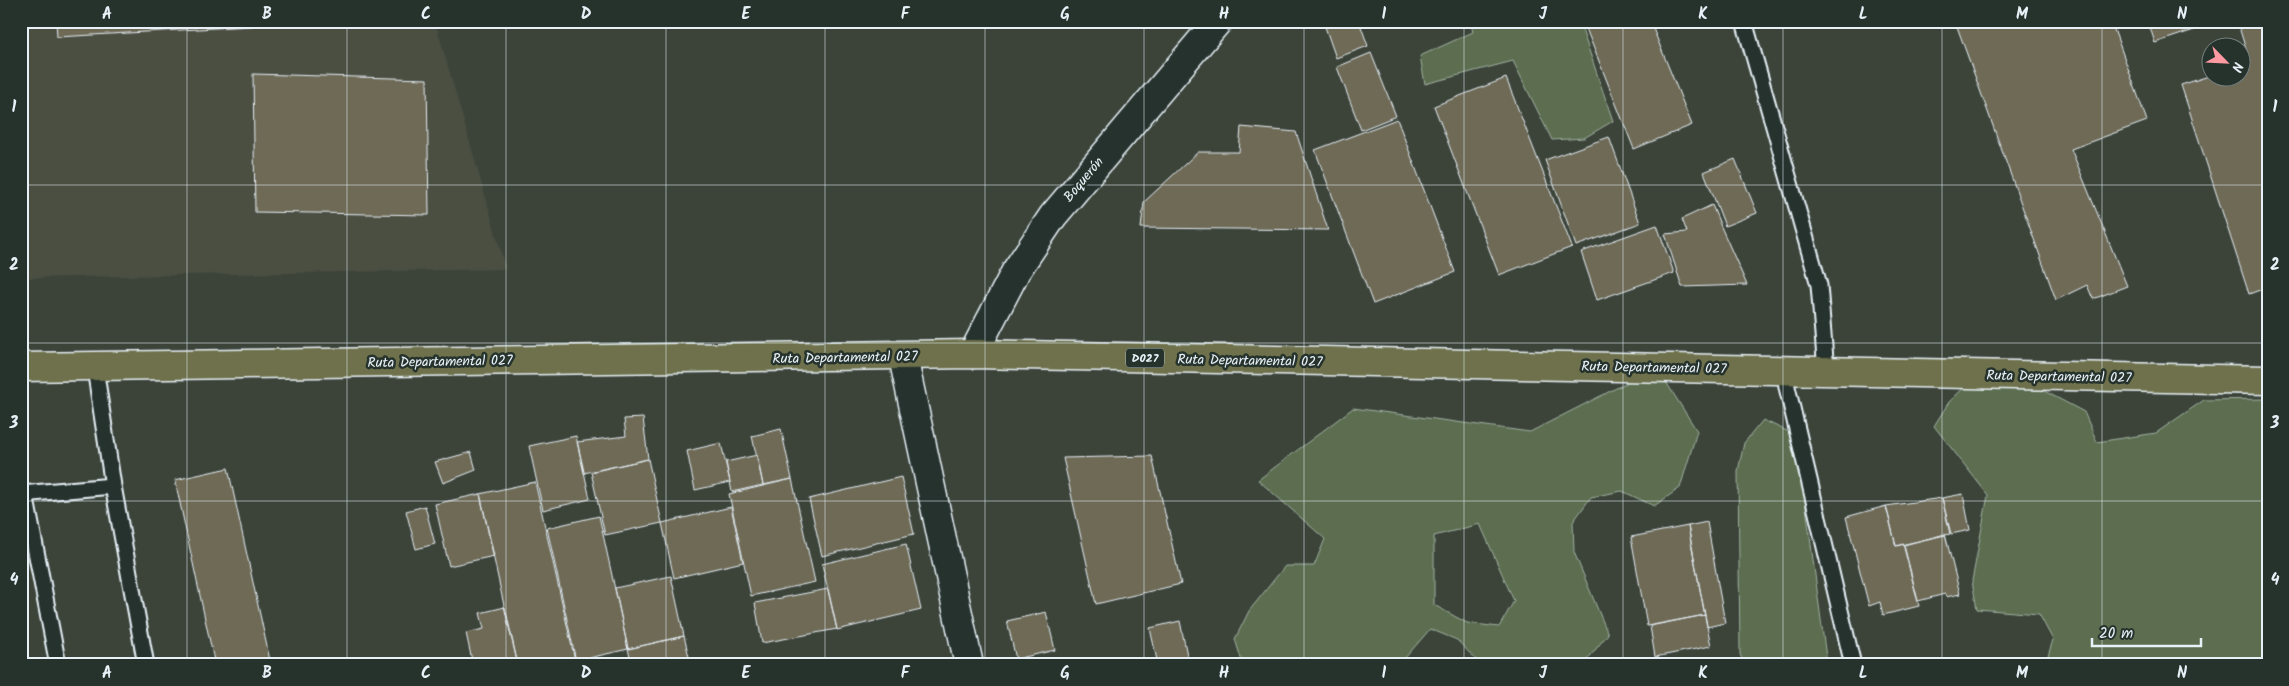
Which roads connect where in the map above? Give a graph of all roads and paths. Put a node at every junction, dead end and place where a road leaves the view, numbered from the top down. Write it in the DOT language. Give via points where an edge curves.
graph roads {
  1 [pos="1218,21"];
  2 [pos="1744,21"];
  3 [pos="973,354"];
  4 [pos="903,357"];
  5 [pos="21,367"];
  6 [pos="95,368"];
  7 [pos="1785,370"];
  8 [pos="1826,371"];
  9 [pos="2268,380"];
  10 [pos="113,486"];
  11 [pos="23,494"];
  12 [pos="58,665"];
  13 [pos="146,665"];
  14 [pos="969,665"];
  15 [pos="1854,665"];
  1 -- 3 [label="street, Boquerón" via="1052,216 1016,271"];
  2 -- 8 [label="lane" via="1819,285"];
  3 -- 4 [label="main road, Ruta Departamental 027 / D027"];
  3 -- 7 [label="main road, Ruta Departamental 027 / D027"];
  4 -- 6 [label="main road, Ruta Departamental 027 / D027" via="440,360"];
  4 -- 14 [label="street"];
  5 -- 6 [label="main road, Ruta Departamental 027 / D027"];
  6 -- 10 [label="lane"];
  7 -- 8 [label="main road, Ruta Departamental 027 / D027"];
  7 -- 15 [label="lane"];
  8 -- 9 [label="main road, Ruta Departamental 027 / D027"];
  10 -- 11 [label="lane"];
  10 -- 13 [label="lane"];
  11 -- 12 [label="lane"];
}
